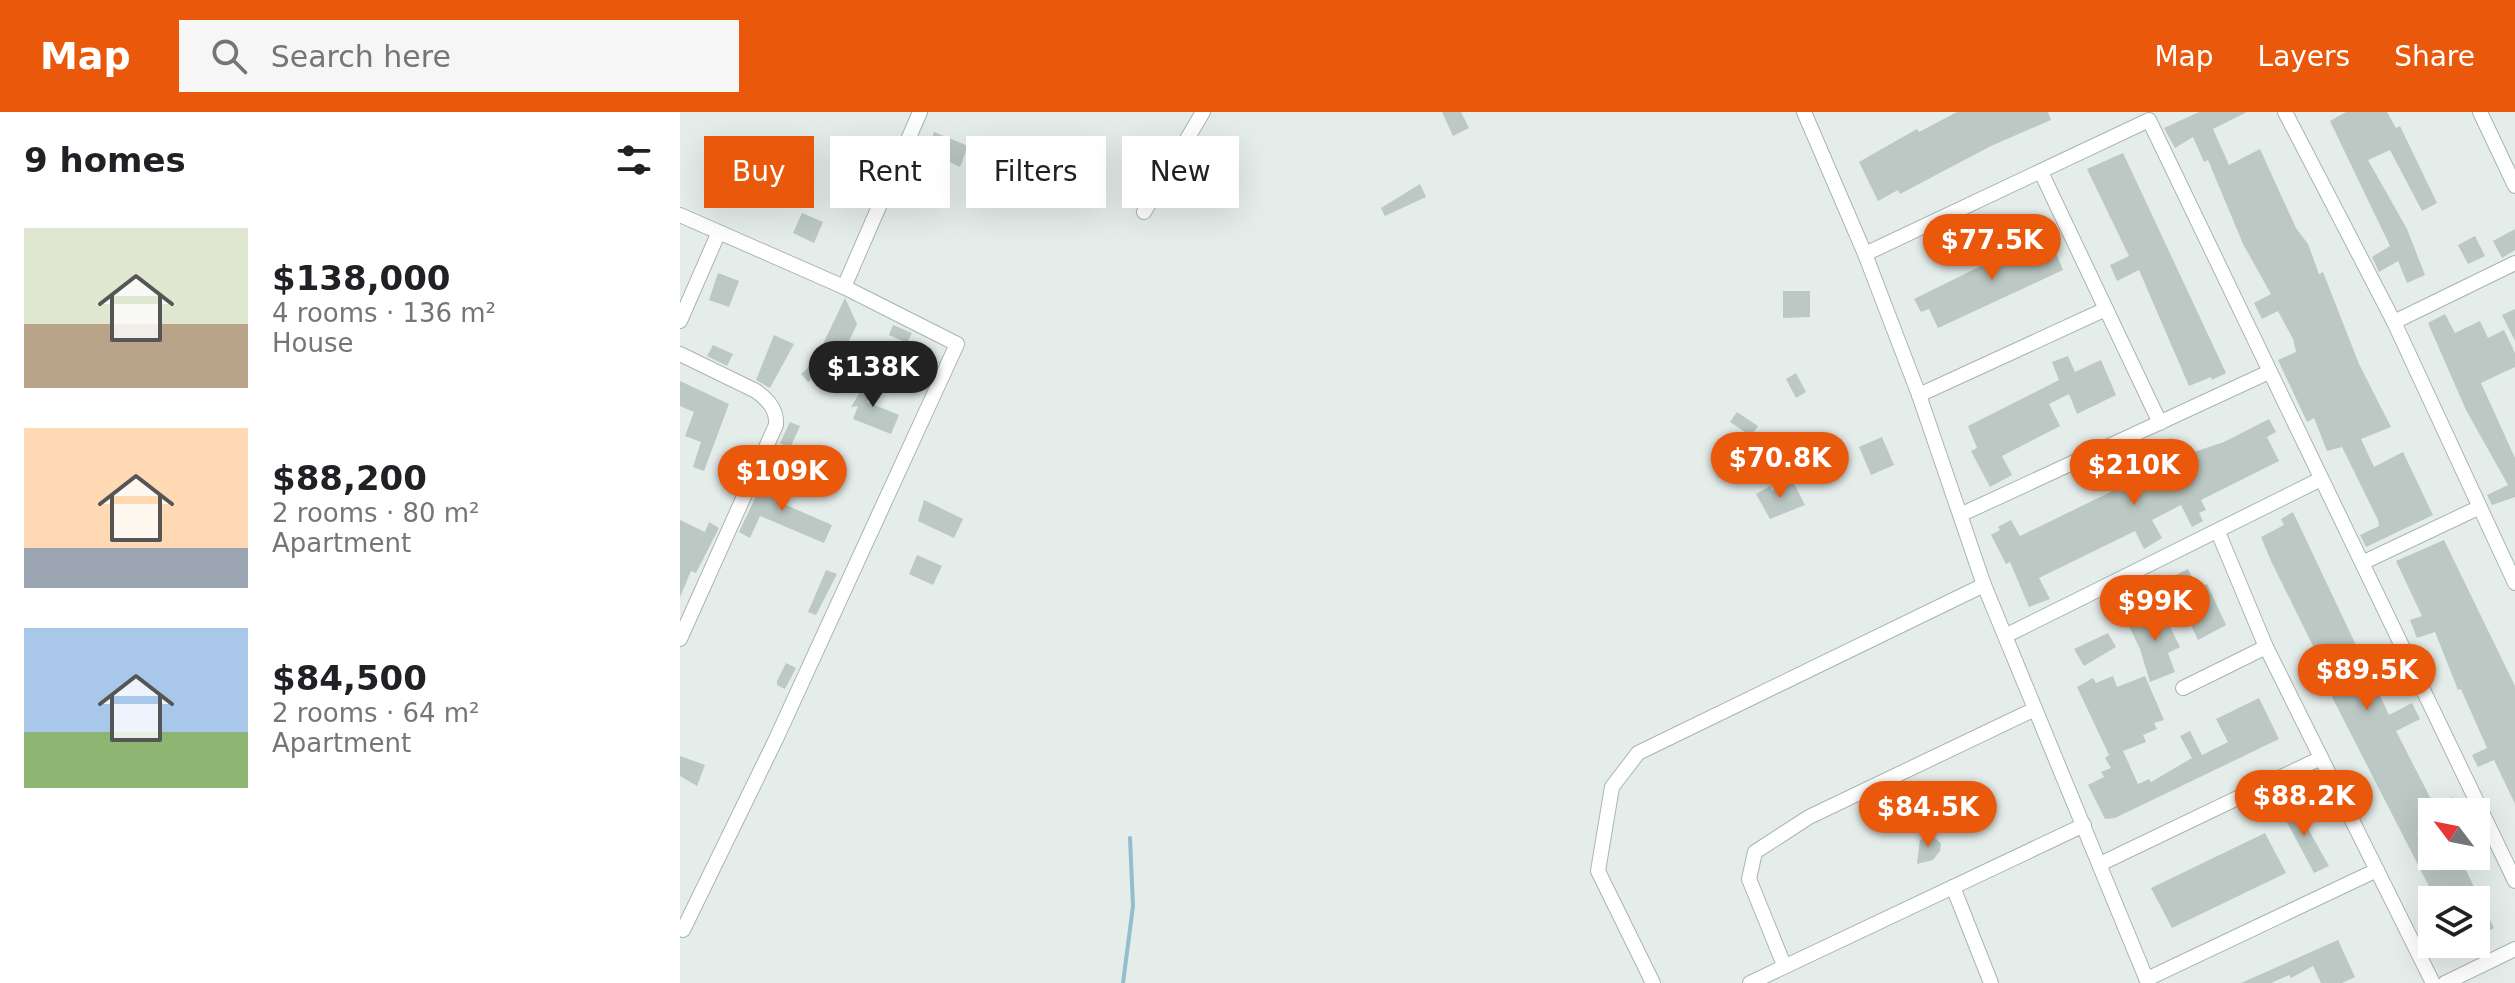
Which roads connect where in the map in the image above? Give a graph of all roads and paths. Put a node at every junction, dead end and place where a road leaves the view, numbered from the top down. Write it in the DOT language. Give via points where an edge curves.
graph roads {
  1 [pos="920,112"];
  2 [pos="1203,112"];
  3 [pos="1804,112"];
  4 [pos="2285,112"];
  5 [pos="2480,112"];
  6 [pos="2148,116"];
  7 [pos="2041,172"];
  8 [pos="2515,186"];
  9 [pos="1144,212"];
  10 [pos="680,215"];
  11 [pos="718,234"];
  12 [pos="1865,254"];
  13 [pos="2515,263"];
  14 [pos="844,287"];
  15 [pos="2106,309"];
  16 [pos="680,321"];
  17 [pos="2394,322"];
  18 [pos="680,354"];
  19 [pos="2269,372"];
  20 [pos="1919,395"];
  21 [pos="2160,423"];
  22 [pos="2321,479"];
  23 [pos="2478,508"];
  24 [pos="1962,514"];
  25 [pos="2218,532"];
  26 [pos="2364,562"];
  27 [pos="2515,582"];
  28 [pos="1984,585"];
  29 [pos="2007,635"];
  30 [pos="680,639"];
  31 [pos="2266,647"];
  32 [pos="2183,688"];
  33 [pos="2035,709"];
  34 [pos="2321,758"];
  35 [pos="2084,825"];
  36 [pos="2100,864"];
  37 [pos="2377,870"];
  38 [pos="2515,881"];
  39 [pos="1953,887"];
  40 [pos="681,932"];
  41 [pos="2515,949"];
  42 [pos="1784,965"];
  43 [pos="2147,981"];
  44 [pos="1653,983"];
  45 [pos="1750,983"];
  46 [pos="1991,983"];
  47 [pos="2433,983"];
  48 [pos="2445,983"];
  1 -- 14 [label="street"];
  2 -- 9 [label="street"];
  3 -- 12 [label="street"];
  4 -- 17 [label="street"];
  5 -- 8 [label="street"];
  6 -- 7 [label="street"];
  6 -- 19 [label="street"];
  7 -- 12 [label="street"];
  7 -- 15 [label="street"];
  10 -- 11 [label="street"];
  11 -- 14 [label="street"];
  11 -- 16 [label="street"];
  12 -- 20 [label="street"];
  13 -- 17 [label="street"];
  14 -- 40 [label="street" via="957,344"];
  15 -- 20 [label="street"];
  15 -- 21 [label="street"];
  17 -- 23 [label="street"];
  18 -- 30 [label="street" via="756,391 766,399 776,425"];
  19 -- 21 [label="street"];
  19 -- 22 [label="street"];
  20 -- 24 [label="street"];
  21 -- 24 [label="street"];
  22 -- 25 [label="street"];
  22 -- 26 [label="street"];
  23 -- 26 [label="street"];
  23 -- 27 [label="street"];
  24 -- 28 [label="street"];
  25 -- 29 [label="street"];
  25 -- 31 [label="street"];
  26 -- 38 [label="street"];
  28 -- 29 [label="street"];
  28 -- 44 [label="street" via="1638,753 1612,787 1598,871"];
  29 -- 33 [label="street"];
  31 -- 32 [label="street"];
  31 -- 34 [label="street"];
  33 -- 35 [label="street"];
  33 -- 42 [label="street" via="1809,817 1755,852 1749,879"];
  34 -- 36 [label="street"];
  34 -- 37 [label="street"];
  35 -- 36 [label="street"];
  35 -- 39 [label="street"];
  36 -- 43 [label="street"];
  37 -- 43 [label="street"];
  37 -- 47 [label="street"];
  39 -- 42 [label="street"];
  39 -- 46 [label="street"];
  41 -- 48 [label="street"];
  42 -- 45 [label="street"];
}
